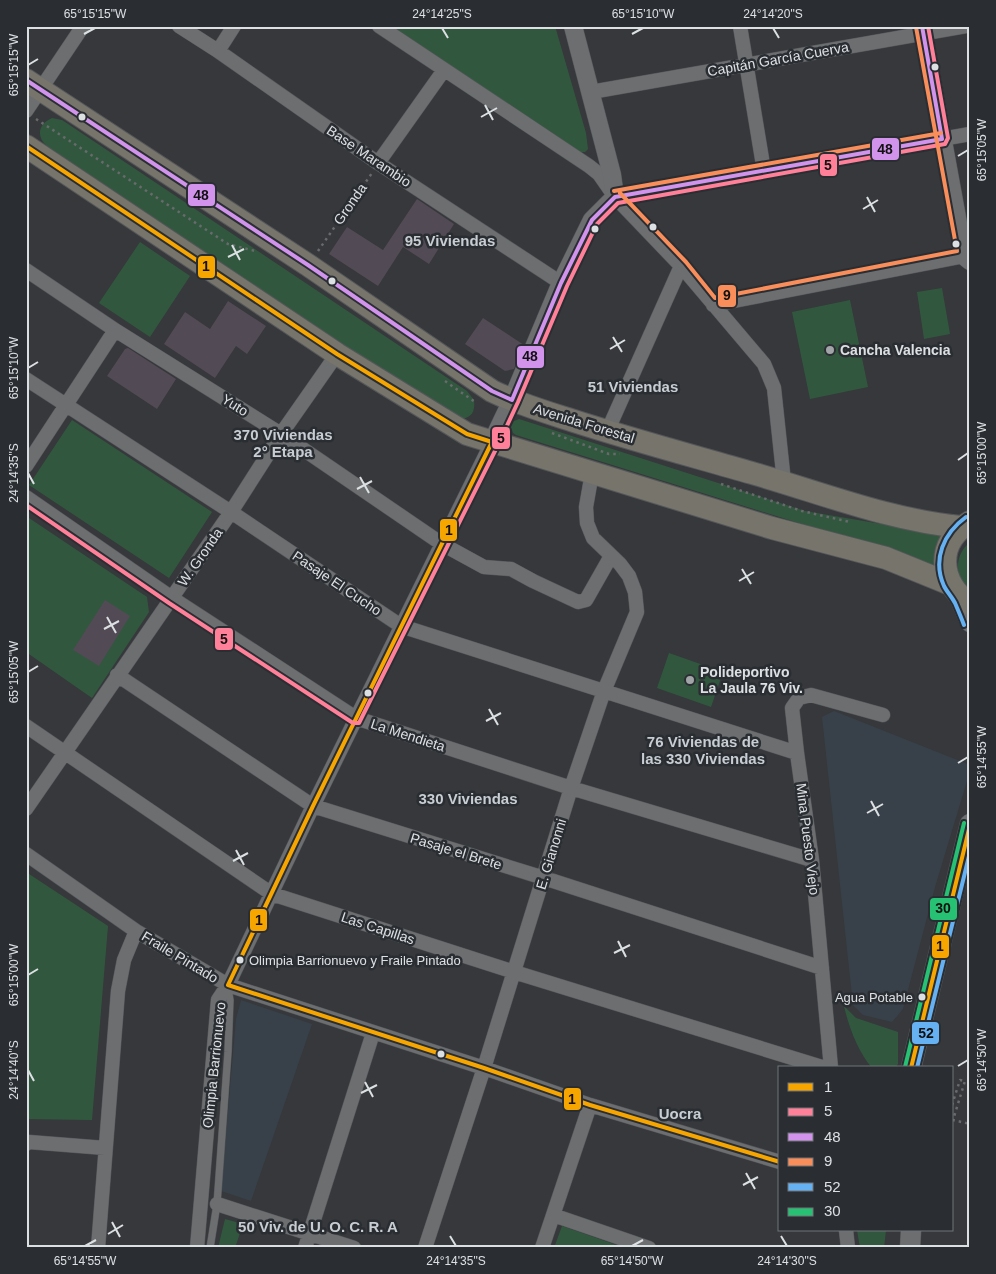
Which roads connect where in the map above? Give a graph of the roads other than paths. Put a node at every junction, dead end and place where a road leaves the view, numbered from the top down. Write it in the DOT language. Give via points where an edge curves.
graph roads {
  1 [pos="83,26"];
  2 [pos="179,26"];
  3 [pos="234,26"];
  4 [pos="379,26"];
  5 [pos="573,26"];
  6 [pos="740,26"];
  7 [pos="966,26"];
  8 [pos="923,30"];
  9 [pos="218,51"];
  10 [pos="746,64"];
  11 [pos="444,70"];
  12 [pos="34,85"];
  13 [pos="591,92"];
  14 [pos="26,111"];
  15 [pos="970,134"];
  16 [pos="942,139"];
  17 [pos="26,146"];
  18 [pos="378,163"];
  19 [pos="764,171"];
  20 [pos="615,197"];
  21 [pos="968,257"];
  22 [pos="680,266"];
  23 [pos="26,270"];
  24 [pos="561,283"];
  25 [pos="713,305"];
  26 [pos="115,330"];
  27 [pos="337,354"];
  28 [pos="26,380"];
  29 [pos="512,400"];
  30 [pos="66,406"];
  31 [pos="607,432"];
  32 [pos="282,434"];
  33 [pos="492,442"];
  34 [pos="26,466"];
  35 [pos="592,473"];
  36 [pos="784,482"];
  37 [pos="26,497"];
  38 [pos="231,512"];
  39 [pos="966,525"];
  40 [pos="442,544"];
  41 [pos="611,556"];
  42 [pos="959,595"];
  43 [pos="172,598"];
  44 [pos="970,622"];
  45 [pos="401,626"];
  46 [pos="117,675"];
  47 [pos="604,691"];
  48 [pos="883,716"];
  49 [pos="356,718"];
  50 [pos="26,726"];
  51 [pos="65,752"];
  52 [pos="797,753"];
  53 [pos="571,788"];
  54 [pos="313,806"];
  55 [pos="26,809"];
  56 [pos="970,824"];
  57 [pos="26,854"];
  58 [pos="812,860"];
  59 [pos="544,878"];
  60 [pos="272,894"];
  61 [pos="136,931"];
  62 [pos="822,968"];
  63 [pos="514,972"];
  64 [pos="228,985"];
  65 [pos="373,1033"];
  66 [pos="819,1066"];
  67 [pos="831,1066"];
  68 [pos="911,1066"];
  69 [pos="484,1068"];
  70 [pos="590,1105"];
  71 [pos="26,1144"];
  72 [pos="105,1148"];
  73 [pos="778,1161"];
  74 [pos="217,1204"];
  75 [pos="553,1215"];
  76 [pos="846,1232"];
  77 [pos="911,1232"];
  78 [pos="310,1233"];
  79 [pos="643,1247"];
  80 [pos="98,1248"];
  81 [pos="197,1248"];
  82 [pos="210,1248"];
  83 [pos="306,1248"];
  84 [pos="354,1248"];
  85 [pos="425,1248"];
  86 [pos="542,1248"];
  87 [pos="848,1248"];
  88 [pos="910,1248"];
  1 -- 12 [label="street"];
  2 -- 9 [label="street, Base Marambio"];
  3 -- 9 [label="street"];
  4 -- 11 [label="street"];
  5 -- 13 [label="street"];
  6 -- 10 [label="street"];
  7 -- 8 [label="street, Capitán García Cuerva"];
  8 -- 10 [label="street, Capitán García Cuerva"];
  8 -- 16 [label="street"];
  9 -- 18 [label="street, Base Marambio"];
  10 -- 13 [label="street, Capitán García Cuerva"];
  10 -- 19 [label="street"];
  11 -- 18 [label="street"];
  11 -- 20 [label="street" via="589,166 599,174"];
  12 -- 14 [label="street"];
  12 -- 29 [label="main road, Avenida Forestal" via="492,390"];
  13 -- 20 [label="street"];
  15 -- 16 [label="street"];
  16 -- 19 [label="street"];
  16 -- 21 [label="street"];
  17 -- 27 [label="main road"];
  18 -- 24 [label="street, Base Marambio"];
  19 -- 20 [label="street"];
  20 -- 22 [label="street"];
  20 -- 24 [label="street, Olimpia Barrionuevo" via="592,220"];
  21 -- 25 [label="street"];
  22 -- 25 [label="street"];
  22 -- 31 [label="street"];
  23 -- 26 [label="street, Yuto"];
  24 -- 29 [label="street, Olimpia Barrionuevo"];
  25 -- 36 [label="street" via="764,364 774,388"];
  26 -- 30 [label="street"];
  26 -- 32 [label="street, Yuto"];
  27 -- 32 [label="street, W. Gronda"];
  27 -- 33 [label="main road" via="467,434"];
  28 -- 30 [label="street, Pasaje El Cucho"];
  29 -- 31 [label="main road, Avenida Forestal"];
  29 -- 33 [label="street, Olimpia Barrionuevo"];
  30 -- 34 [label="street"];
  30 -- 38 [label="street, Pasaje El Cucho"];
  31 -- 36 [label="main road, Avenida Forestal"];
  32 -- 38 [label="street, W. Gronda"];
  32 -- 40 [label="street, Yuto"];
  33 -- 35 [label="main road"];
  33 -- 40 [label="street, Olimpia Barrionuevo"];
  35 -- 41 [label="street, E. Gianonni" via="586,506 587,523 593,538"];
  35 -- 42 [label="main road" via="772,528 886,558"];
  36 -- 39 [label="main road, Avenida Forestal" via="897,517 934,524"];
  37 -- 43 [label="street, La Mendieta"];
  38 -- 43 [label="street, W. Gronda"];
  38 -- 45 [label="street, Pasaje El Cucho"];
  39 -- 42 [label="main road" via="951,539 946,553 945,569"];
  40 -- 41 [label="street, Yuto" via="484,567 511,569 578,602 586,600"];
  40 -- 45 [label="street, Olimpia Barrionuevo"];
  41 -- 47 [label="street, E. Gianonni" via="629,576 637,612"];
  42 -- 44 [label="main road"];
  43 -- 46 [label="street, W. Gronda"];
  43 -- 49 [label="street, La Mendieta"];
  45 -- 47 [label="street, Pasaje El Cucho"];
  45 -- 49 [label="street, Olimpia Barrionuevo"];
  46 -- 51 [label="street, W. Gronda"];
  46 -- 54 [label="street, Pasaje el Brete"];
  47 -- 52 [label="street, Pasaje El Cucho"];
  47 -- 53 [label="street, E. Gianonni"];
  48 -- 52 [label="street, Mina Puesto Viejo" via="812,695 799,698 792,708"];
  49 -- 53 [label="street, La Mendieta"];
  49 -- 54 [label="street, Olimpia Barrionuevo"];
  50 -- 51 [label="street, Las Capillas"];
  51 -- 55 [label="street, W. Gronda"];
  51 -- 60 [label="street, Las Capillas"];
  52 -- 58 [label="street, Mina Puesto Viejo"];
  53 -- 58 [label="street, La Mendieta"];
  53 -- 59 [label="street, E. Gianonni"];
  54 -- 59 [label="street, Pasaje el Brete"];
  54 -- 60 [label="street, Olimpia Barrionuevo"];
  56 -- 68 [label="main road"];
  57 -- 61 [label="street, Fraile Pintado"];
  58 -- 62 [label="street, Mina Puesto Viejo"];
  59 -- 62 [label="street, Pasaje el Brete"];
  59 -- 63 [label="street, E. Gianonni"];
  60 -- 63 [label="street, Las Capillas"];
  60 -- 64 [label="street, Olimpia Barrionuevo"];
  61 -- 64 [label="street, Fraile Pintado"];
  61 -- 72 [label="street" via="124,960 118,991"];
  62 -- 67 [label="street, Mina Puesto Viejo"];
  63 -- 66 [label="street, Las Capillas"];
  63 -- 69 [label="street, E. Gianonni"];
  64 -- 65 [label="street, Fraile Pintado"];
  64 -- 74 [label="lane" via="228,1052"];
  64 -- 81 [label="street, Olimpia Barrionuevo" via="218,1000"];
  65 -- 69 [label="street, Fraile Pintado"];
  65 -- 78 [label="street"];
  69 -- 70 [label="street, Fraile Pintado"];
  69 -- 85 [label="street, E. Gianonni"];
  70 -- 73 [label="street, Fraile Pintado"];
  70 -- 75 [label="street"];
  71 -- 72 [label="street"];
  72 -- 80 [label="street"];
  74 -- 78 [label="street"];
  74 -- 82 [label="lane"];
  75 -- 79 [label="street"];
  75 -- 86 [label="street"];
  76 -- 87 [label="street"];
  77 -- 88 [label="main road"];
  78 -- 83 [label="street"];
  78 -- 84 [label="street"];
}
